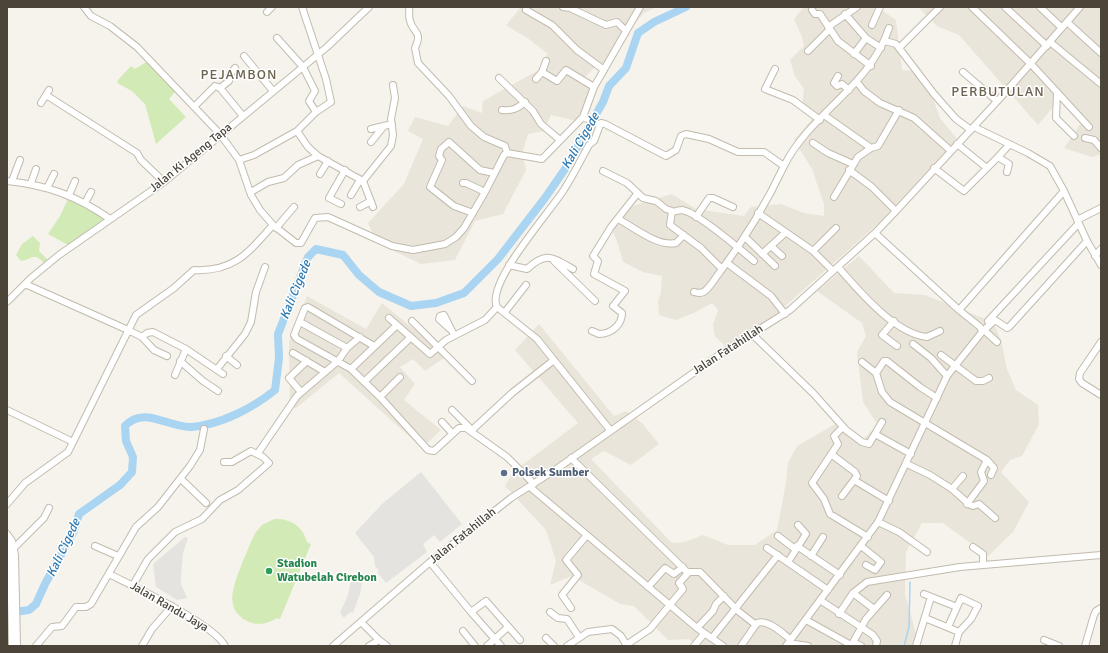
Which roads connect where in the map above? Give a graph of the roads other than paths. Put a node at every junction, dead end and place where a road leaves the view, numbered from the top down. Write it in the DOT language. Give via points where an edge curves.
graph roads {
  1 [pos="84,7"];
  2 [pos="272,7"];
  3 [pos="302,7"];
  4 [pos="369,7"];
  5 [pos="409,7"];
  6 [pos="563,7"];
  7 [pos="640,7"];
  8 [pos="857,7"];
  9 [pos="880,7"];
  10 [pos="940,7"];
  11 [pos="972,7"];
  12 [pos="1005,7"];
  13 [pos="1040,7"];
  14 [pos="1080,7"];
  15 [pos="526,10"];
  16 [pos="812,10"];
  17 [pos="266,12"];
  18 [pos="845,14"];
  19 [pos="1067,22"];
  20 [pos="872,25"];
  21 [pos="829,28"];
  22 [pos="889,28"];
  23 [pos="1062,28"];
  24 [pos="626,31"];
  25 [pos="277,38"];
  26 [pos="866,38"];
  27 [pos="885,41"];
  28 [pos="1048,44"];
  29 [pos="881,48"];
  30 [pos="899,48"];
  31 [pos="808,51"];
  32 [pos="1101,53"];
  33 [pos="854,54"];
  34 [pos="318,55"];
  35 [pos="244,56"];
  36 [pos="546,61"];
  37 [pos="1030,64"];
  38 [pos="871,66"];
  39 [pos="303,67"];
  40 [pos="235,68"];
  41 [pos="775,69"];
  42 [pos="604,70"];
  43 [pos="542,72"];
  44 [pos="963,72"];
  45 [pos="838,76"];
  46 [pos="499,78"];
  47 [pos="536,79"];
  48 [pos="857,82"];
  49 [pos="394,84"];
  50 [pos="1101,84"];
  51 [pos="594,87"];
  52 [pos="220,88"];
  53 [pos="849,90"];
  54 [pos="273,92"];
  55 [pos="1057,92"];
  56 [pos="997,101"];
  57 [pos="525,102"];
  58 [pos="41,103"];
  59 [pos="195,106"];
  60 [pos="502,110"];
  61 [pos="899,110"];
  62 [pos="316,112"];
  63 [pos="244,116"];
  64 [pos="585,118"];
  65 [pos="822,118"];
  66 [pos="392,124"];
  67 [pos="598,124"];
  68 [pos="384,126"];
  69 [pos="1089,127"];
  70 [pos="973,128"];
  71 [pos="371,129"];
  72 [pos="296,131"];
  73 [pos="220,134"];
  74 [pos="1074,136"];
  75 [pos="1085,138"];
  76 [pos="560,140"];
  77 [pos="371,142"];
  78 [pos="813,143"];
  79 [pos="957,144"];
  80 [pos="1009,145"];
  81 [pos="874,147"];
  82 [pos="1101,148"];
  83 [pos="951,151"];
  84 [pos="507,153"];
  85 [pos="318,156"];
  86 [pos="998,157"];
  87 [pos="20,160"];
  88 [pos="239,160"];
  89 [pos="328,161"];
  90 [pos="853,164"];
  91 [pos="784,166"];
  92 [pos="934,168"];
  93 [pos="987,168"];
  94 [pos="36,169"];
  95 [pos="345,170"];
  96 [pos="849,170"];
  97 [pos="603,171"];
  98 [pos="1008,172"];
  99 [pos="494,173"];
  100 [pos="54,174"];
  101 [pos="320,174"];
  102 [pos="361,180"];
  103 [pos="9,181"];
  104 [pos="75,181"];
  105 [pos="164,182"];
  106 [pos="31,183"];
  107 [pos="463,183"];
  108 [pos="47,188"];
  109 [pos="1064,191"];
  110 [pos="91,192"];
  111 [pos="250,192"];
  112 [pos="485,192"];
  113 [pos="637,194"];
  114 [pos="69,195"];
  115 [pos="351,196"];
  116 [pos="834,197"];
  117 [pos="371,200"];
  118 [pos="85,203"];
  119 [pos="341,204"];
  120 [pos="294,206"];
  121 [pos="360,207"];
  122 [pos="373,207"];
  123 [pos="733,207"];
  124 [pos="1101,208"];
  125 [pos="896,211"];
  126 [pos="673,212"];
  127 [pos="473,213"];
  128 [pos="758,213"];
  129 [pos="696,217"];
  130 [pos="110,219"];
  131 [pos="618,219"];
  132 [pos="1078,222"];
  133 [pos="275,226"];
  134 [pos="836,228"];
  135 [pos="785,233"];
  136 [pos="875,233"];
  137 [pos="684,235"];
  138 [pos="745,237"];
  139 [pos="1087,242"];
  140 [pos="771,246"];
  141 [pos="738,248"];
  142 [pos="1101,249"];
  143 [pos="813,251"];
  144 [pos="762,254"];
  145 [pos="782,256"];
  146 [pos="1095,256"];
  147 [pos="551,258"];
  148 [pos="754,260"];
  149 [pos="727,263"];
  150 [pos="509,265"];
  151 [pos="1101,265"];
  152 [pos="266,266"];
  153 [pos="775,266"];
  154 [pos="838,267"];
  155 [pos="573,269"];
  156 [pos="722,269"];
  157 [pos="833,271"];
  158 [pos="25,284"];
  159 [pos="526,286"];
  160 [pos="694,292"];
  161 [pos="595,301"];
  162 [pos="7,302"];
  163 [pos="497,307"];
  164 [pos="959,310"];
  165 [pos="505,312"];
  166 [pos="785,314"];
  167 [pos="389,318"];
  168 [pos="412,321"];
  169 [pos="894,321"];
  170 [pos="300,322"];
  171 [pos="397,325"];
  172 [pos="450,329"];
  173 [pos="128,330"];
  174 [pos="592,330"];
  175 [pos="983,330"];
  176 [pos="940,331"];
  177 [pos="752,334"];
  178 [pos="454,335"];
  179 [pos="142,337"];
  180 [pos="360,337"];
  181 [pos="410,338"];
  182 [pos="997,342"];
  183 [pos="1101,342"];
  184 [pos="913,344"];
  185 [pos="374,346"];
  186 [pos="897,346"];
  187 [pos="439,347"];
  188 [pos="347,348"];
  189 [pos="186,349"];
  190 [pos="293,353"];
  191 [pos="941,354"];
  192 [pos="167,356"];
  193 [pos="226,356"];
  194 [pos="554,360"];
  195 [pos="180,361"];
  196 [pos="307,361"];
  197 [pos="338,361"];
  198 [pos="862,362"];
  199 [pos="237,365"];
  200 [pos="954,366"];
  201 [pos="217,369"];
  202 [pos="351,369"];
  203 [pos="324,372"];
  204 [pos="876,372"];
  205 [pos="223,374"];
  206 [pos="175,375"];
  207 [pos="947,376"];
  208 [pos="400,377"];
  209 [pos="989,378"];
  210 [pos="472,381"];
  211 [pos="364,382"];
  212 [pos="218,391"];
  213 [pos="302,392"];
  214 [pos="1101,395"];
  215 [pos="380,397"];
  216 [pos="937,398"];
  217 [pos="7,410"];
  218 [pos="452,410"];
  219 [pos="442,422"];
  220 [pos="882,422"];
  221 [pos="924,423"];
  222 [pos="843,427"];
  223 [pos="204,429"];
  224 [pos="471,430"];
  225 [pos="610,430"];
  226 [pos="452,434"];
  227 [pos="875,434"];
  228 [pos="73,442"];
  229 [pos="258,453"];
  230 [pos="831,454"];
  231 [pos="911,454"];
  232 [pos="571,458"];
  233 [pos="987,460"];
  234 [pos="224,462"];
  235 [pos="907,464"];
  236 [pos="991,475"];
  237 [pos="963,476"];
  238 [pos="180,479"];
  239 [pos="854,480"];
  240 [pos="532,486"];
  241 [pos="952,489"];
  242 [pos="842,496"];
  243 [pos="889,501"];
  244 [pos="206,503"];
  245 [pos="7,504"];
  246 [pos="967,504"];
  247 [pos="49,508"];
  248 [pos="995,518"];
  249 [pos="878,522"];
  250 [pos="798,525"];
  251 [pos="7,534"];
  252 [pos="587,535"];
  253 [pos="778,536"];
  254 [pos="823,537"];
  255 [pos="868,537"];
  256 [pos="7,542"];
  257 [pos="96,546"];
  258 [pos="861,546"];
  259 [pos="796,547"];
  260 [pos="973,547"];
  261 [pos="14,548"];
  262 [pos="767,548"];
  263 [pos="927,552"];
  264 [pos="778,555"];
  265 [pos="1101,555"];
  266 [pos="118,556"];
  267 [pos="811,556"];
  268 [pos="430,562"];
  269 [pos="788,562"];
  270 [pos="983,563"];
  271 [pos="866,565"];
  272 [pos="682,567"];
  273 [pos="689,572"];
  274 [pos="108,574"];
  275 [pos="840,575"];
  276 [pos="133,585"];
  277 [pos="648,587"];
  278 [pos="828,590"];
  279 [pos="853,593"];
  280 [pos="924,594"];
  281 [pos="887,595"];
  282 [pos="724,596"];
  283 [pos="931,597"];
  284 [pos="820,600"];
  285 [pos="13,605"];
  286 [pos="669,605"];
  287 [pos="172,606"];
  288 [pos="957,607"];
  289 [pos="571,608"];
  290 [pos="1101,608"];
  291 [pos="874,609"];
  292 [pos="736,610"];
  293 [pos="471,612"];
  294 [pos="550,612"];
  295 [pos="839,614"];
  296 [pos="925,618"];
  297 [pos="806,620"];
  298 [pos="361,622"];
  299 [pos="756,625"];
  300 [pos="14,626"];
  301 [pos="508,627"];
  302 [pos="948,627"];
  303 [pos="697,628"];
  304 [pos="860,628"];
  305 [pos="463,631"];
  306 [pos="959,632"];
  307 [pos="704,634"];
  308 [pos="579,637"];
  309 [pos="546,638"];
  310 [pos="712,638"];
  311 [pos="494,639"];
  312 [pos="379,640"];
  313 [pos="520,640"];
  314 [pos="1044,640"];
  315 [pos="788,643"];
  316 [pos="852,644"];
  317 [pos="626,645"];
  318 [pos="12,646"];
  319 [pos="17,646"];
  320 [pos="36,646"];
  321 [pos="142,646"];
  322 [pos="225,646"];
  323 [pos="333,646"];
  324 [pos="369,646"];
  325 [pos="387,646"];
  326 [pos="475,646"];
  327 [pos="487,646"];
  328 [pos="500,646"];
  329 [pos="554,646"];
  330 [pos="567,646"];
  331 [pos="694,646"];
  332 [pos="723,646"];
  333 [pos="741,646"];
  334 [pos="808,646"];
  335 [pos="862,646"];
  336 [pos="876,646"];
  337 [pos="916,646"];
  338 [pos="955,646"];
  339 [pos="1059,646"];
  340 [pos="1085,646"];
  1 -- 59 [label="street" via="91,16 131,41"];
  2 -- 17 [label="street"];
  3 -- 34 [label="street"];
  4 -- 34 [label="street, Jalan Ki Ageng Tapa"];
  5 -- 84 [label="street" via="410,21 418,35 415,48 418,63 449,96 475,130 505,146"];
  6 -- 24 [label="street" via="606,25 617,22"];
  7 -- 24 [label="street"];
  8 -- 18 [label="street"];
  9 -- 20 [label="street"];
  10 -- 30 [label="street"];
  11 -- 37 [label="street"];
  12 -- 28 [label="street"];
  13 -- 23 [label="street"];
  14 -- 19 [label="street, Jalan Fatahillah"];
  15 -- 42 [label="street" via="552,25 577,50"];
  16 -- 21 [label="street" via="815,14 820,14"];
  18 -- 21 [label="street"];
  18 -- 26 [label="street"];
  19 -- 23 [label="street, Jalan Fatahillah"];
  19 -- 32 [label="street"];
  21 -- 31 [label="street"];
  21 -- 33 [label="street" via="838,41"];
  22 -- 27 [label="street"];
  23 -- 28 [label="street, Jalan Fatahillah"];
  24 -- 42 [label="street"];
  25 -- 39 [label="street"];
  26 -- 29 [label="street"];
  26 -- 33 [label="street"];
  27 -- 29 [label="street"];
  27 -- 30 [label="street" via="894,43"];
  28 -- 37 [label="street, Jalan Fatahillah"];
  28 -- 50 [label="street"];
  29 -- 38 [label="street"];
  30 -- 70 [label="street" via="956,119"];
  33 -- 38 [label="street"];
  34 -- 39 [label="street, Jalan Ki Ageng Tapa"];
  34 -- 62 [label="street" via="331,102"];
  35 -- 54 [label="street"];
  36 -- 43 [label="street"];
  37 -- 55 [label="street"];
  37 -- 56 [label="street, Jalan Fatahillah"];
  38 -- 48 [label="street"];
  39 -- 54 [label="street, Jalan Ki Ageng Tapa"];
  39 -- 62 [label="street" via="314,91 308,101"];
  40 -- 52 [label="street" via="229,76 229,82"];
  41 -- 65 [label="street" via="764,89 793,100"];
  42 -- 51 [label="street"];
  43 -- 47 [label="street"];
  43 -- 51 [label="street" via="557,81 566,70"];
  44 -- 56 [label="street"];
  45 -- 53 [label="street" via="833,83 838,86 842,84"];
  46 -- 57 [label="street"];
  48 -- 53 [label="street"];
  48 -- 61 [label="street" via="875,99"];
  49 -- 66 [label="street" via="396,98"];
  51 -- 64 [label="street"];
  52 -- 59 [label="street" via="215,86"];
  52 -- 63 [label="street"];
  53 -- 65 [label="street"];
  54 -- 63 [label="street, Jalan Ki Ageng Tapa"];
  55 -- 69 [label="street"];
  55 -- 74 [label="street" via="1056,118"];
  56 -- 70 [label="street, Jalan Fatahillah"];
  57 -- 60 [label="street" via="511,111"];
  57 -- 76 [label="street" via="541,124"];
  58 -- 105 [label="street" via="47,93 137,153"];
  59 -- 73 [label="street"];
  61 -- 81 [label="street"];
  61 -- 83 [label="street" via="914,118"];
  62 -- 72 [label="street"];
  63 -- 73 [label="street, Jalan Ki Ageng Tapa"];
  64 -- 67 [label="street"];
  64 -- 76 [label="street"];
  65 -- 81 [label="street"];
  65 -- 91 [label="street" via="800,139"];
  66 -- 68 [label="street"];
  66 -- 102 [label="street" via="390,148"];
  67 -- 91 [label="street" via="605,124 666,156 676,150 681,136 686,134 709,139 738,152 764,152"];
  67 -- 150 [label="street" via="594,141 589,145 565,189"];
  68 -- 71 [label="street"];
  68 -- 77 [label="street"];
  70 -- 79 [label="street, Jalan Fatahillah"];
  70 -- 80 [label="street"];
  72 -- 85 [label="street"];
  72 -- 88 [label="street" via="254,155"];
  73 -- 88 [label="street"];
  73 -- 105 [label="street, Jalan Ki Ageng Tapa"];
  75 -- 82 [label="street" via="1094,140"];
  76 -- 84 [label="street" via="542,159"];
  78 -- 90 [label="street"];
  79 -- 83 [label="street, Jalan Fatahillah"];
  79 -- 93 [label="street"];
  80 -- 86 [label="street"];
  80 -- 109 [label="street" via="1047,164"];
  81 -- 90 [label="street"];
  83 -- 92 [label="street, Jalan Fatahillah"];
  84 -- 99 [label="street"];
  85 -- 89 [label="street"];
  85 -- 111 [label="street" via="298,165 285,177 268,182"];
  86 -- 93 [label="street"];
  86 -- 98 [label="street" via="1009,164"];
  87 -- 103 [label="street"];
  88 -- 111 [label="street"];
  89 -- 95 [label="street"];
  89 -- 101 [label="street"];
  90 -- 96 [label="street"];
  91 -- 128 [label="street"];
  92 -- 93 [label="street" via="964,192"];
  92 -- 125 [label="street, Jalan Fatahillah"];
  94 -- 106 [label="street"];
  95 -- 102 [label="street"];
  95 -- 119 [label="street" via="329,198"];
  96 -- 116 [label="street"];
  96 -- 125 [label="street" via="872,187"];
  97 -- 113 [label="street" via="627,183"];
  99 -- 112 [label="street"];
  99 -- 127 [label="street" via="480,170 449,142 440,151 439,156 442,160 430,187 454,206"];
  100 -- 108 [label="street"];
  102 -- 115 [label="street"];
  102 -- 117 [label="street"];
  103 -- 106 [label="street"];
  104 -- 114 [label="street"];
  105 -- 130 [label="street, Jalan Ki Ageng Tapa"];
  106 -- 108 [label="street"];
  107 -- 112 [label="street"];
  108 -- 114 [label="street"];
  109 -- 132 [label="street"];
  109 -- 164 [label="street"];
  110 -- 118 [label="street"];
  111 -- 133 [label="street" via="257,205"];
  112 -- 127 [label="street"];
  113 -- 126 [label="street" via="656,201"];
  113 -- 131 [label="street"];
  114 -- 118 [label="street"];
  117 -- 121 [label="street"];
  117 -- 122 [label="street"];
  118 -- 130 [label="street"];
  120 -- 133 [label="street"];
  123 -- 129 [label="street" via="709,198"];
  124 -- 132 [label="street"];
  125 -- 136 [label="street, Jalan Fatahillah"];
  126 -- 129 [label="street" via="683,210"];
  126 -- 137 [label="street" via="670,225"];
  127 -- 133 [label="street" via="456,237 444,244 413,250 392,246 328,217 315,218 299,244"];
  128 -- 135 [label="street"];
  128 -- 138 [label="street"];
  129 -- 141 [label="street"];
  130 -- 158 [label="street, Jalan Ki Ageng Tapa" via="59,255"];
  131 -- 137 [label="street" via="637,228 648,237 668,244 676,243"];
  131 -- 174 [label="street" via="593,255 598,262 594,273 624,290 613,306 622,315 612,331 601,335"];
  132 -- 139 [label="street"];
  132 -- 175 [label="street"];
  133 -- 173 [label="street" via="238,262 212,270 191,271 174,288 136,315"];
  134 -- 143 [label="street"];
  135 -- 140 [label="street"];
  135 -- 143 [label="street"];
  136 -- 154 [label="street, Jalan Fatahillah"];
  136 -- 164 [label="street"];
  137 -- 156 [label="street"];
  138 -- 141 [label="street"];
  138 -- 144 [label="street"];
  139 -- 146 [label="street"];
  139 -- 175 [label="street" via="1009,327 995,320"];
  140 -- 144 [label="street"];
  140 -- 145 [label="street"];
  141 -- 148 [label="street"];
  141 -- 149 [label="street"];
  142 -- 146 [label="street"];
  143 -- 157 [label="street"];
  144 -- 153 [label="street"];
  146 -- 151 [label="street"];
  147 -- 150 [label="street" via="538,258 527,268"];
  147 -- 155 [label="street"];
  147 -- 161 [label="street"];
  149 -- 156 [label="street"];
  149 -- 166 [label="street" via="767,293"];
  150 -- 163 [label="street" via="496,292"];
  152 -- 193 [label="street" via="256,292 251,322 246,334"];
  154 -- 157 [label="street, Jalan Fatahillah"];
  154 -- 169 [label="street" via="857,289"];
  156 -- 160 [label="street" via="703,292"];
  157 -- 166 [label="street, Jalan Fatahillah"];
  158 -- 162 [label="street, Jalan Ki Ageng Tapa"];
  158 -- 173 [label="street"];
  159 -- 165 [label="street"];
  163 -- 165 [label="street"];
  163 -- 178 [label="street" via="485,320"];
  164 -- 175 [label="street"];
  165 -- 194 [label="street" via="537,339"];
  166 -- 177 [label="street, Jalan Fatahillah"];
  167 -- 171 [label="street"];
  168 -- 187 [label="street"];
  169 -- 176 [label="street" via="908,331 924,337 930,337"];
  169 -- 186 [label="street" via="882,335"];
  170 -- 180 [label="street" via="305,308 308,307"];
  170 -- 188 [label="street"];
  170 -- 197 [label="street" via="295,337"];
  171 -- 181 [label="street"];
  171 -- 185 [label="street"];
  172 -- 178 [label="street"];
  173 -- 179 [label="street"];
  173 -- 228 [label="street"];
  175 -- 182 [label="street"];
  175 -- 200 [label="street"];
  177 -- 222 [label="street" via="813,393"];
  177 -- 225 [label="street, Jalan Fatahillah"];
  178 -- 187 [label="street"];
  179 -- 189 [label="street" via="153,332"];
  179 -- 192 [label="street" via="154,350"];
  180 -- 185 [label="street"];
  180 -- 188 [label="street"];
  181 -- 187 [label="street" via="428,353"];
  181 -- 211 [label="street"];
  183 -- 214 [label="street" via="1079,378 1082,384"];
  184 -- 207 [label="street" via="931,358"];
  185 -- 202 [label="street"];
  187 -- 210 [label="street"];
  188 -- 197 [label="street"];
  189 -- 195 [label="street"];
  189 -- 201 [label="street"];
  190 -- 196 [label="street"];
  191 -- 200 [label="street"];
  193 -- 199 [label="street"];
  193 -- 201 [label="street"];
  194 -- 224 [label="street"];
  194 -- 225 [label="street"];
  195 -- 206 [label="street"];
  195 -- 212 [label="street"];
  196 -- 203 [label="street"];
  196 -- 213 [label="street" via="289,378"];
  197 -- 202 [label="street"];
  197 -- 203 [label="street"];
  198 -- 204 [label="street"];
  200 -- 207 [label="street"];
  200 -- 209 [label="street" via="976,382"];
  201 -- 205 [label="street"];
  202 -- 211 [label="street"];
  203 -- 213 [label="street"];
  204 -- 216 [label="street" via="884,361 887,361"];
  204 -- 221 [label="street" via="887,399"];
  207 -- 216 [label="street"];
  208 -- 215 [label="street"];
  211 -- 215 [label="street"];
  213 -- 229 [label="street"];
  215 -- 226 [label="street" via="428,450 432,452"];
  216 -- 221 [label="street"];
  217 -- 228 [label="street"];
  218 -- 224 [label="street"];
  219 -- 226 [label="street"];
  220 -- 227 [label="street"];
  221 -- 231 [label="street"];
  221 -- 233 [label="street"];
  222 -- 227 [label="street" via="866,444 870,443"];
  222 -- 230 [label="street" via="835,435 839,444"];
  223 -- 238 [label="street" via="200,450"];
  224 -- 226 [label="street" via="463,427"];
  224 -- 240 [label="street" via="507,457"];
  225 -- 232 [label="street, Jalan Fatahillah"];
  227 -- 231 [label="street"];
  228 -- 245 [label="street" via="68,452 25,483"];
  229 -- 234 [label="street" via="249,451 232,462"];
  229 -- 276 [label="street" via="269,464 238,490 220,500 202,519 175,532 148,559"];
  230 -- 239 [label="street" via="856,472"];
  230 -- 255 [label="street" via="812,480 812,484 824,499 830,514"];
  231 -- 235 [label="street"];
  232 -- 240 [label="street, Jalan Fatahillah"];
  232 -- 272 [label="street"];
  233 -- 236 [label="street" via="994,468"];
  233 -- 246 [label="street" via="981,472 984,481"];
  235 -- 241 [label="street"];
  235 -- 243 [label="street"];
  237 -- 241 [label="street"];
  238 -- 244 [label="street"];
  238 -- 266 [label="street" via="158,507 136,527"];
  239 -- 242 [label="street"];
  239 -- 243 [label="street"];
  240 -- 252 [label="street"];
  240 -- 268 [label="street, Jalan Fatahillah" via="507,501"];
  241 -- 246 [label="street"];
  243 -- 249 [label="street"];
  246 -- 248 [label="street" via="979,504"];
  247 -- 261 [label="street" via="44,518"];
  249 -- 255 [label="street"];
  249 -- 263 [label="street" via="899,532"];
  250 -- 259 [label="street" via="806,534"];
  251 -- 261 [label="street"];
  252 -- 277 [label="street"];
  252 -- 289 [label="street" via="566,560 578,575 562,594"];
  253 -- 259 [label="street"];
  254 -- 267 [label="street"];
  255 -- 258 [label="street"];
  256 -- 285 [label="street" via="10,551"];
  257 -- 266 [label="street"];
  258 -- 271 [label="street" via="881,562 875,570"];
  258 -- 275 [label="street"];
  259 -- 267 [label="street"];
  259 -- 269 [label="street"];
  260 -- 270 [label="street" via="983,553"];
  261 -- 285 [label="street"];
  262 -- 264 [label="street"];
  264 -- 269 [label="street"];
  264 -- 292 [label="street"];
  265 -- 270 [label="street"];
  266 -- 274 [label="street"];
  267 -- 275 [label="street"];
  268 -- 293 [label="street"];
  268 -- 298 [label="street, Jalan Fatahillah"];
  269 -- 278 [label="street"];
  270 -- 279 [label="street" via="867,582"];
  272 -- 273 [label="street"];
  272 -- 277 [label="street" via="674,574 665,568"];
  273 -- 282 [label="street" via="700,572"];
  273 -- 286 [label="street" via="679,584 683,589"];
  274 -- 276 [label="street, Jalan Randu Jaya"];
  274 -- 320 [label="street" via="89,606 76,607 62,626 52,627"];
  275 -- 278 [label="street"];
  276 -- 287 [label="street, Jalan Randu Jaya"];
  277 -- 286 [label="street"];
  278 -- 284 [label="street"];
  279 -- 291 [label="street"];
  279 -- 295 [label="street"];
  280 -- 283 [label="street"];
  281 -- 291 [label="street"];
  282 -- 292 [label="street"];
  282 -- 303 [label="street"];
  283 -- 288 [label="street"];
  283 -- 296 [label="street"];
  284 -- 295 [label="street"];
  284 -- 297 [label="street"];
  285 -- 300 [label="street"];
  286 -- 303 [label="street"];
  286 -- 317 [label="street" via="650,629"];
  287 -- 321 [label="street" via="152,629"];
  287 -- 322 [label="street, Jalan Randu Jaya" via="216,635"];
  288 -- 302 [label="street"];
  288 -- 306 [label="street" via="963,598 978,607 972,619"];
  290 -- 340 [label="street" via="1096,610"];
  291 -- 304 [label="street"];
  292 -- 299 [label="street"];
  292 -- 310 [label="street"];
  293 -- 301 [label="street" via="486,601"];
  293 -- 311 [label="street"];
  294 -- 308 [label="street" via="567,619"];
  295 -- 304 [label="street"];
  296 -- 302 [label="street"];
  296 -- 337 [label="street"];
  297 -- 315 [label="street"];
  297 -- 316 [label="street"];
  298 -- 312 [label="street"];
  298 -- 323 [label="street, Jalan Fatahillah"];
  299 -- 315 [label="street" via="758,622 766,622"];
  299 -- 333 [label="street"];
  300 -- 318 [label="street"];
  300 -- 319 [label="street"];
  301 -- 311 [label="street"];
  301 -- 313 [label="street"];
  302 -- 306 [label="street"];
  303 -- 307 [label="street"];
  304 -- 316 [label="street"];
  304 -- 336 [label="street" via="875,637"];
  305 -- 326 [label="street"];
  306 -- 338 [label="street"];
  307 -- 310 [label="street"];
  307 -- 331 [label="street"];
  308 -- 317 [label="street" via="588,632 612,629 621,636"];
  308 -- 330 [label="street"];
  309 -- 329 [label="street"];
  310 -- 332 [label="street"];
  311 -- 327 [label="street"];
  311 -- 328 [label="street"];
  312 -- 324 [label="street"];
  312 -- 325 [label="street"];
  314 -- 339 [label="street"];
  315 -- 334 [label="street"];
  316 -- 335 [label="street"];
}
